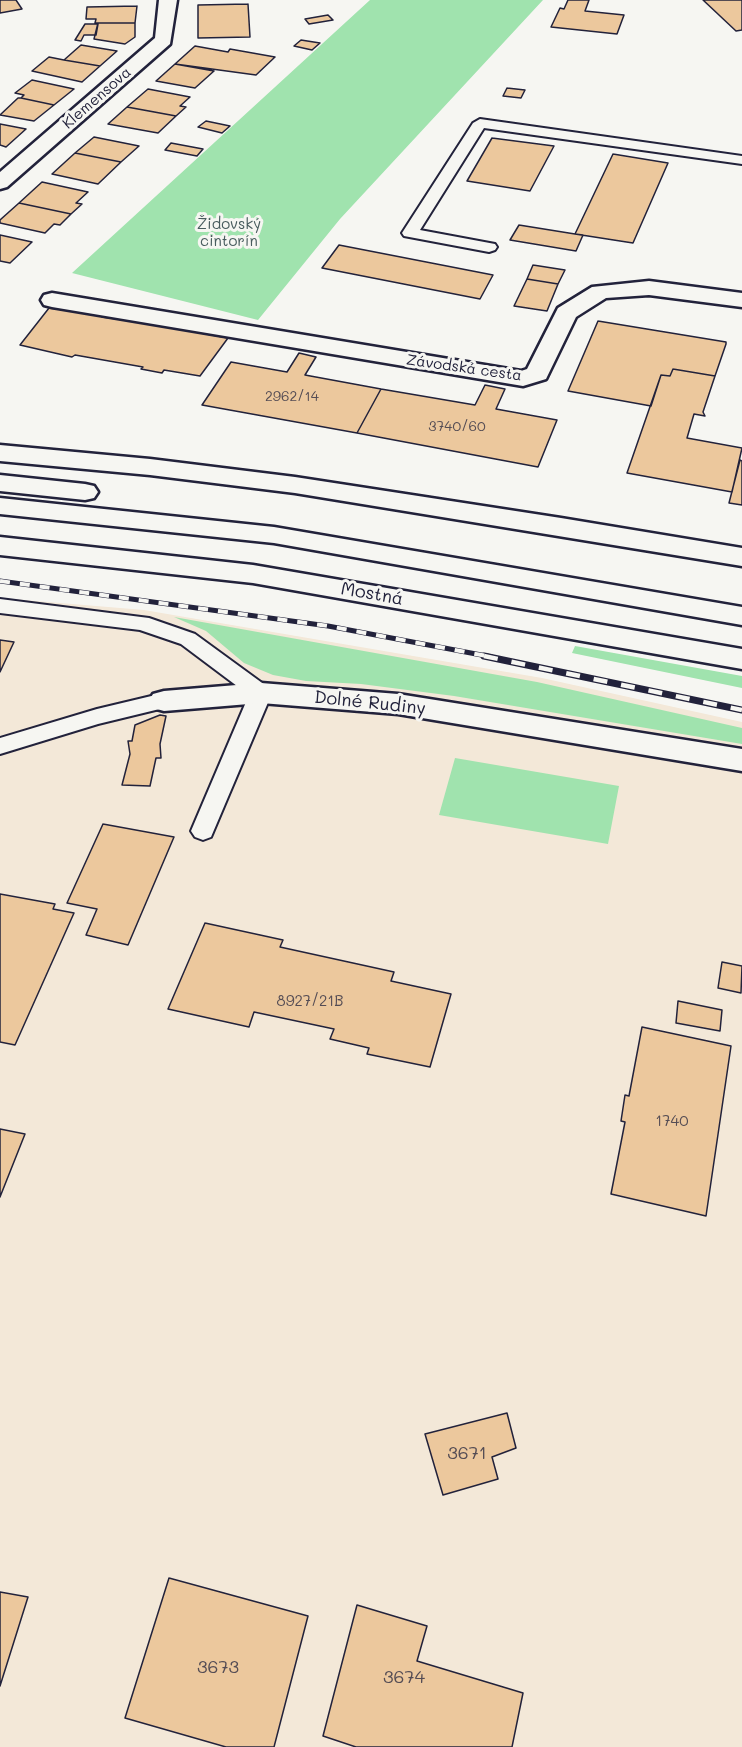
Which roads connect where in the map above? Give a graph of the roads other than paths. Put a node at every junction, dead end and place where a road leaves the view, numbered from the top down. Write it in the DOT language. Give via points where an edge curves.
graph roads {
  1 [pos="168,0"];
  2 [pos="742,160"];
  3 [pos="0,182"];
  4 [pos="489,247"];
  5 [pos="52,300"];
  6 [pos="742,300"];
  7 [pos="0,453"];
  8 [pos="0,483"];
  9 [pos="0,506"];
  10 [pos="0,546"];
  11 [pos="742,557"];
  12 [pos="742,593"];
  13 [pos="0,606"];
  14 [pos="742,616"];
  15 [pos="742,659"];
  16 [pos="261,693"];
  17 [pos="165,701"];
  18 [pos="0,746"];
  19 [pos="742,760"];
  20 [pos="203,831"];
  1 -- 3 [label="main road, Klemensova" via="164,40"];
  2 -- 4 [label="lane" via="480,123 410,233"];
  5 -- 6 [label="main road, Závodská cesta" via="523,379 537,374 566,313 600,292 649,288"];
  7 -- 11 [label="main road" via="296,485"];
  8 -- 12 [label="main road" via="283,516"];
  9 -- 14 [label="main road" via="274,535"];
  10 -- 15 [label="main road, Mostná" via="253,574"];
  13 -- 16 [label="lane" via="142,623 188,639"];
  16 -- 17 [label="main road, Dolné Rudiny"];
  16 -- 19 [label="main road, Dolné Rudiny" via="398,704"];
  16 -- 20 [label="lane"];
  17 -- 18 [label="lane, Dolné Rudiny"];
}
